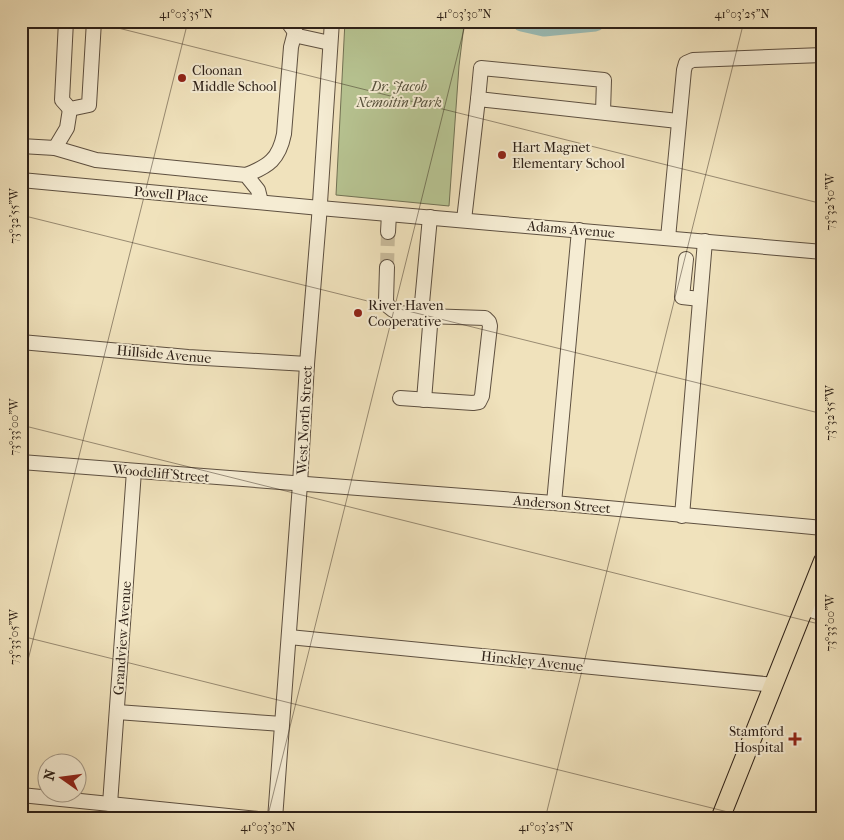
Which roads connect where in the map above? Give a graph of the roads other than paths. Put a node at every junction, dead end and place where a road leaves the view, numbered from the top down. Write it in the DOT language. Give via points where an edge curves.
graph roads {
  1 [pos="66,21"];
  2 [pos="94,21"];
  3 [pos="332,21"];
  4 [pos="291,27"];
  5 [pos="330,43"];
  6 [pos="823,54"];
  7 [pos="478,99"];
  8 [pos="70,109"];
  9 [pos="603,112"];
  10 [pos="678,121"];
  11 [pos="21,146"];
  12 [pos="55,148"];
  13 [pos="246,175"];
  14 [pos="21,180"];
  15 [pos="261,202"];
  16 [pos="320,208"];
  17 [pos="389,214"];
  18 [pos="430,217"];
  19 [pos="464,220"];
  20 [pos="579,230"];
  21 [pos="388,232"];
  22 [pos="668,238"];
  23 [pos="705,241"];
  24 [pos="823,252"];
  25 [pos="686,259"];
  26 [pos="387,267"];
  27 [pos="700,299"];
  28 [pos="426,316"];
  29 [pos="21,342"];
  30 [pos="307,364"];
  31 [pos="400,398"];
  32 [pos="424,400"];
  33 [pos="21,462"];
  34 [pos="134,471"];
  35 [pos="300,484"];
  36 [pos="554,503"];
  37 [pos="682,516"];
  38 [pos="823,528"];
  39 [pos="823,561"];
  40 [pos="805,608"];
  41 [pos="823,614"];
  42 [pos="289,637"];
  43 [pos="775,685"];
  44 [pos="117,712"];
  45 [pos="282,724"];
  46 [pos="21,795"];
  47 [pos="110,804"];
  48 [pos="258,819"];
  49 [pos="275,819"];
  50 [pos="720,819"];
  1 -- 8 [label="street" via="62,100"];
  2 -- 8 [label="street" via="89,105"];
  3 -- 5 [label="street, West North Street"];
  4 -- 5 [label="street" via="306,39"];
  4 -- 13 [label="street" via="282,145 278,155 265,167"];
  5 -- 16 [label="street, West North Street"];
  6 -- 10 [label="street" via="693,60 686,63"];
  7 -- 9 [label="street"];
  7 -- 9 [label="street" via="481,68 604,80"];
  7 -- 19 [label="street"];
  8 -- 12 [label="street" via="67,128"];
  9 -- 10 [label="street"];
  10 -- 22 [label="street"];
  11 -- 12 [label="street"];
  12 -- 13 [label="street" via="96,160"];
  13 -- 15 [label="street" via="258,190"];
  14 -- 15 [label="street, Powell Place"];
  15 -- 16 [label="street, Powell Place"];
  16 -- 17 [label="street, Adams Avenue"];
  16 -- 30 [label="street, West North Street"];
  17 -- 18 [label="street, Adams Avenue"];
  17 -- 21 [label="street"];
  18 -- 19 [label="street, Adams Avenue"];
  18 -- 28 [label="street" via="422,303"];
  19 -- 20 [label="street, Adams Avenue"];
  20 -- 22 [label="street, Adams Avenue"];
  20 -- 36 [label="street"];
  22 -- 23 [label="street, Adams Avenue"];
  23 -- 24 [label="street, Adams Avenue"];
  23 -- 27 [label="street"];
  25 -- 27 [label="street" via="682,297"];
  26 -- 28 [label="street" via="388,306 400,312"];
  27 -- 37 [label="street"];
  28 -- 32 [label="street" via="430,337"];
  28 -- 32 [label="street" via="485,318 490,326 479,402"];
  29 -- 30 [label="street, Hillside Avenue"];
  30 -- 35 [label="street, West North Street"];
  31 -- 32 [label="street"];
  33 -- 34 [label="street, Woodcliff Street"];
  34 -- 35 [label="street, Woodcliff Street"];
  34 -- 44 [label="street, Grandview Avenue"];
  35 -- 36 [label="street, Anderson Street"];
  35 -- 42 [label="street, West North Street"];
  36 -- 37 [label="street, Anderson Street"];
  37 -- 38 [label="street, Anderson Street"];
  39 -- 40 [label="main road"];
  40 -- 41 [label="street"];
  40 -- 43 [label="main road"];
  42 -- 43 [label="street, Hinckley Avenue"];
  42 -- 45 [label="street, West North Street"];
  43 -- 50 [label="main road"];
  44 -- 45 [label="street"];
  44 -- 47 [label="street, Grandview Avenue"];
  45 -- 49 [label="street, West North Street"];
  46 -- 47 [label="street"];
  47 -- 48 [label="street"];
}
